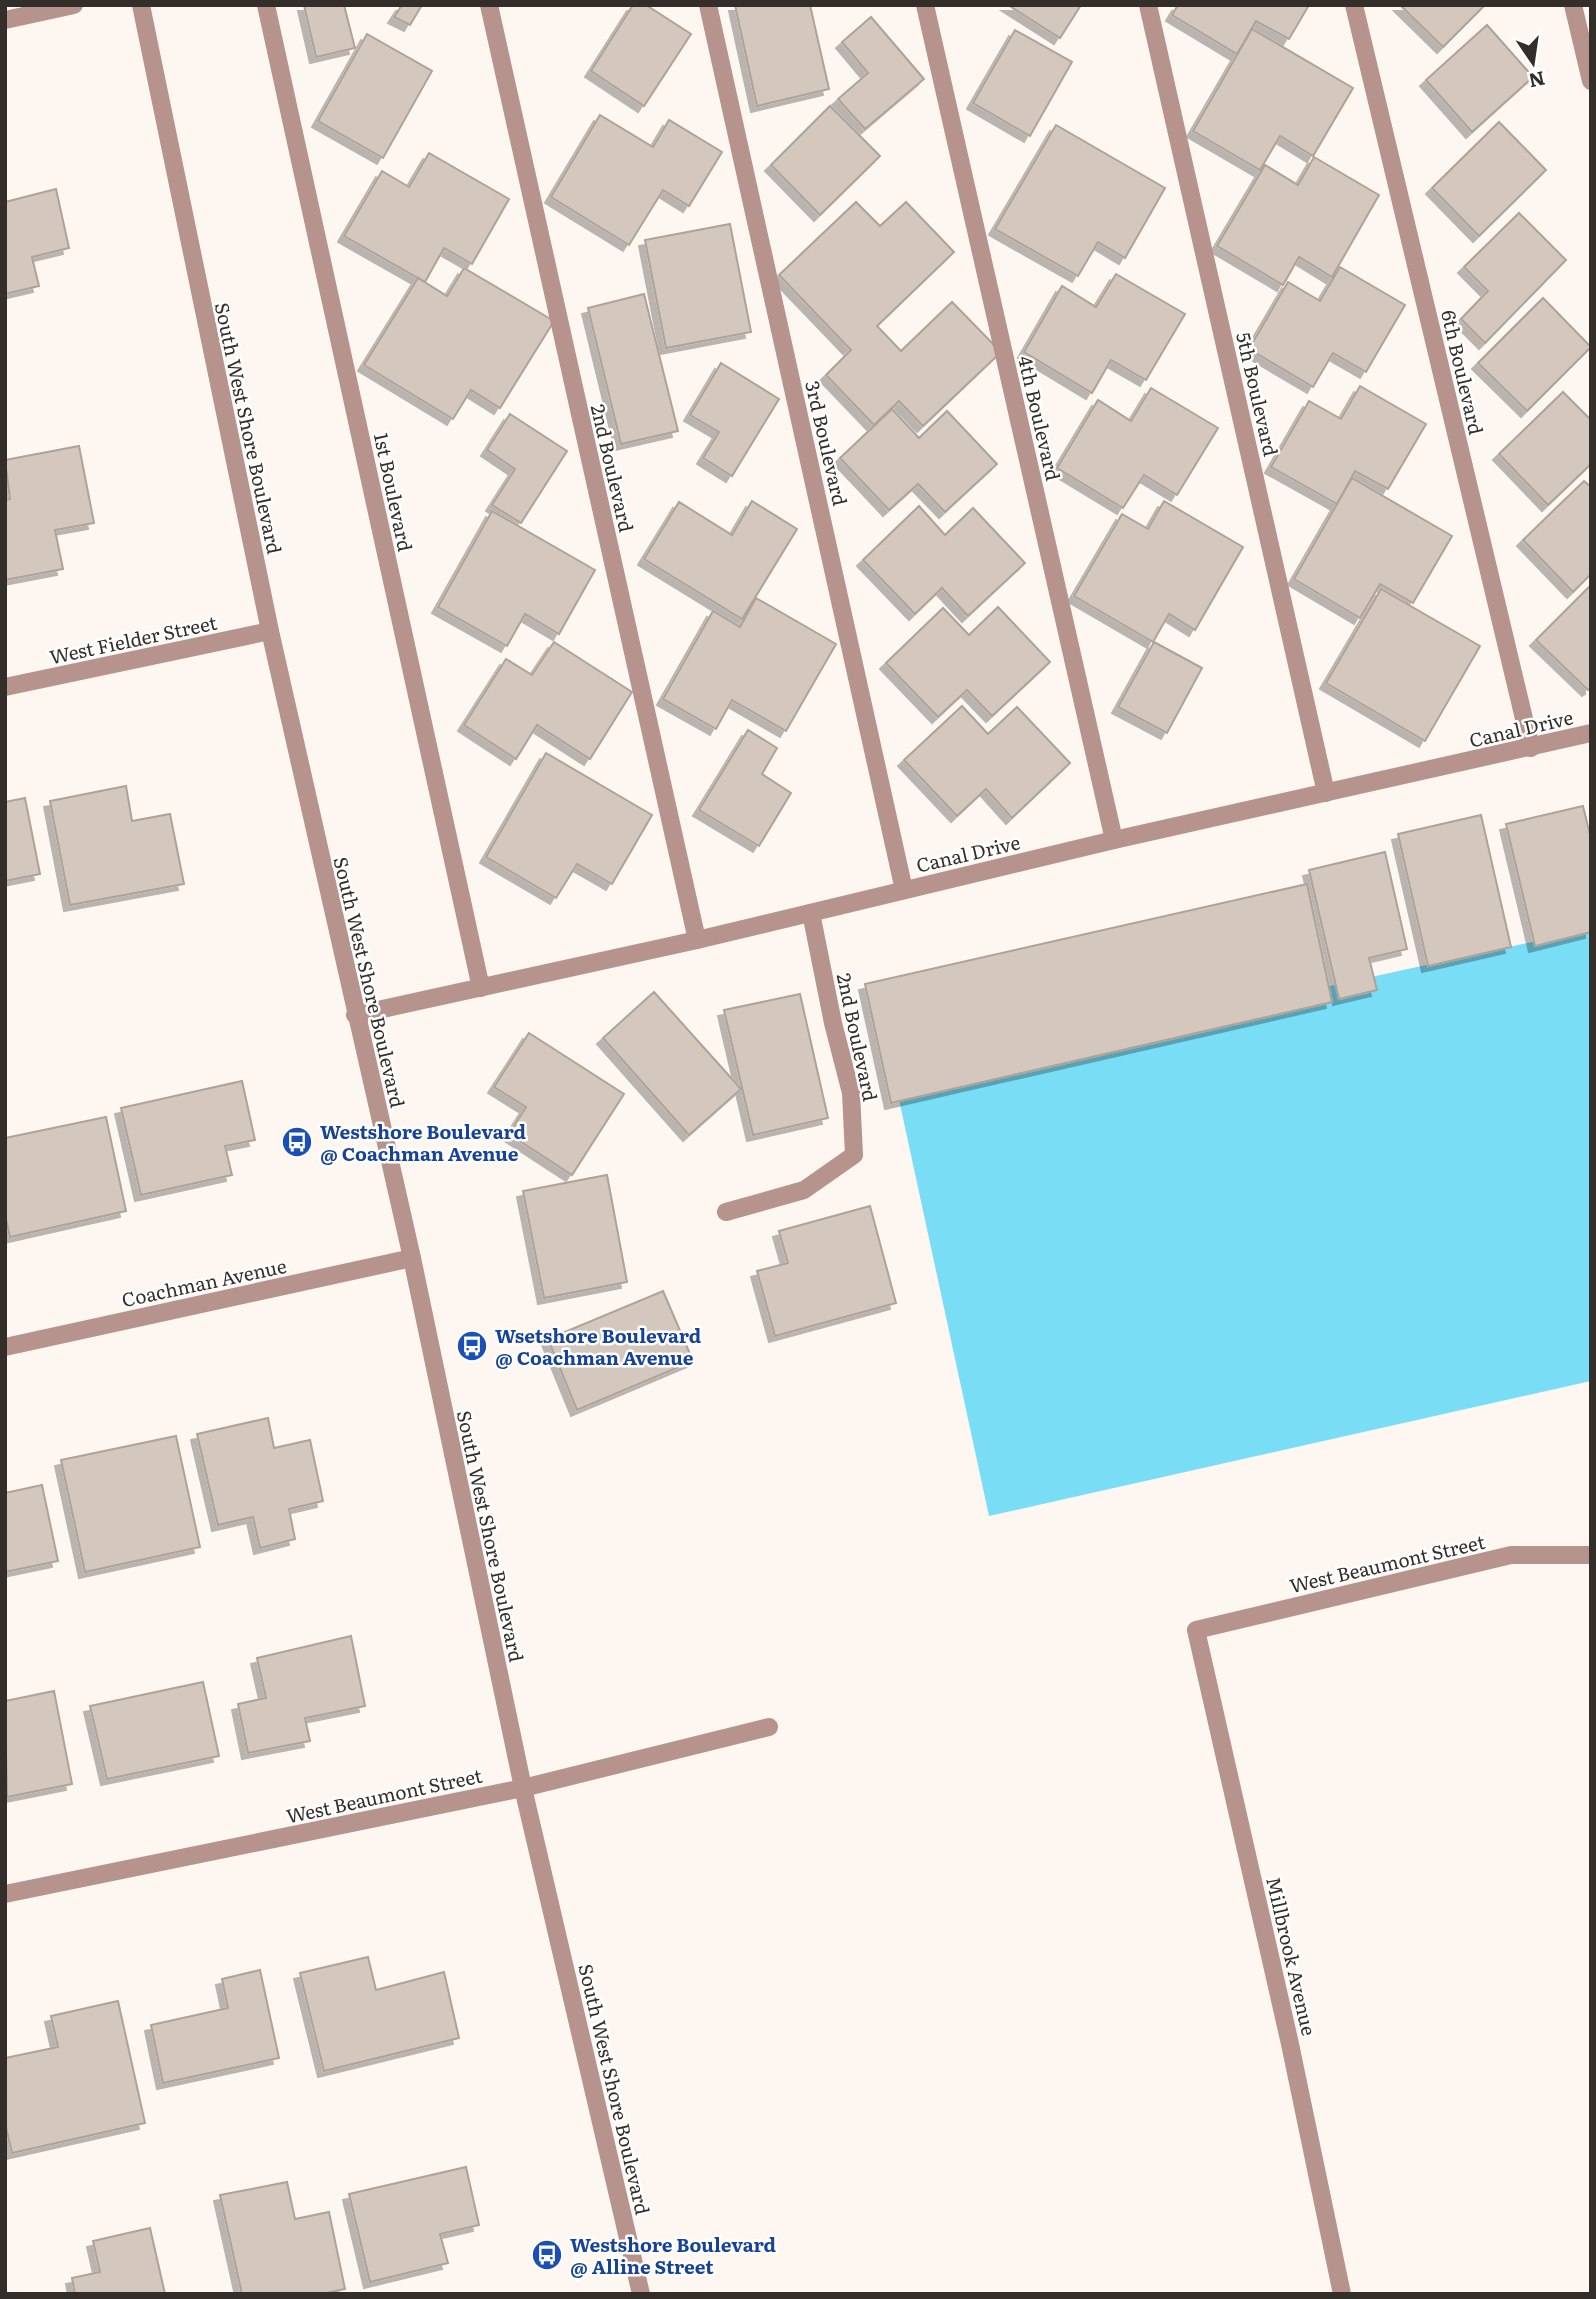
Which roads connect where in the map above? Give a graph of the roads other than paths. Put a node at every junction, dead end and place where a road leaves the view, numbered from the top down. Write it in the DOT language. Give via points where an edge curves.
graph roads {
  1 [pos="74,5"];
  2 [pos="141,5"];
  3 [pos="266,5"];
  4 [pos="489,5"];
  5 [pos="708,5"];
  6 [pos="925,5"];
  7 [pos="1148,5"];
  8 [pos="1354,5"];
  9 [pos="1573,5"];
  10 [pos="5,20"];
  11 [pos="1591,81"];
  12 [pos="270,631"];
  13 [pos="5,687"];
  14 [pos="1591,733"];
  15 [pos="1531,748"];
  16 [pos="1326,793"];
  17 [pos="1114,840"];
  18 [pos="904,890"];
  19 [pos="811,913"];
  20 [pos="697,940"];
  21 [pos="481,988"];
  22 [pos="355,1015"];
  23 [pos="726,1212"];
  24 [pos="412,1258"];
  25 [pos="5,1347"];
  26 [pos="1591,1555"];
  27 [pos="1196,1630"];
  28 [pos="769,1727"];
  29 [pos="523,1788"];
  30 [pos="5,1894"];
  31 [pos="641,2294"];
  32 [pos="1342,2294"];
  1 -- 10 [label="street"];
  2 -- 12 [label="street, South West Shore Boulevard"];
  3 -- 21 [label="street, 1st Boulevard"];
  4 -- 20 [label="street, 2nd Boulevard"];
  5 -- 18 [label="street, 3rd Boulevard"];
  6 -- 17 [label="street, 4th Boulevard"];
  7 -- 16 [label="street, 5th Boulevard"];
  8 -- 15 [label="street, 6th Boulevard"];
  9 -- 11 [label="street"];
  12 -- 13 [label="street, West Fielder Street"];
  12 -- 22 [label="street, South West Shore Boulevard"];
  14 -- 15 [label="street, Canal Drive"];
  15 -- 16 [label="street, Canal Drive"];
  16 -- 17 [label="street, Canal Drive"];
  17 -- 18 [label="street, Canal Drive"];
  18 -- 19 [label="street, Canal Drive"];
  19 -- 20 [label="street, Canal Drive"];
  19 -- 23 [label="street, 2nd Boulevard" via="851,1093 854,1155 804,1190"];
  20 -- 21 [label="street, Canal Drive"];
  21 -- 22 [label="street, Canal Drive"];
  22 -- 24 [label="street, South West Shore Boulevard"];
  24 -- 25 [label="street, Coachman Avenue"];
  24 -- 29 [label="street, South West Shore Boulevard"];
  26 -- 27 [label="street, West Beaumont Street" via="1511,1555"];
  27 -- 32 [label="street, Millbrook Avenue"];
  28 -- 29 [label="street, West Beaumont Street"];
  29 -- 30 [label="street, West Beaumont Street"];
  29 -- 31 [label="street, South West Shore Boulevard"];
}
